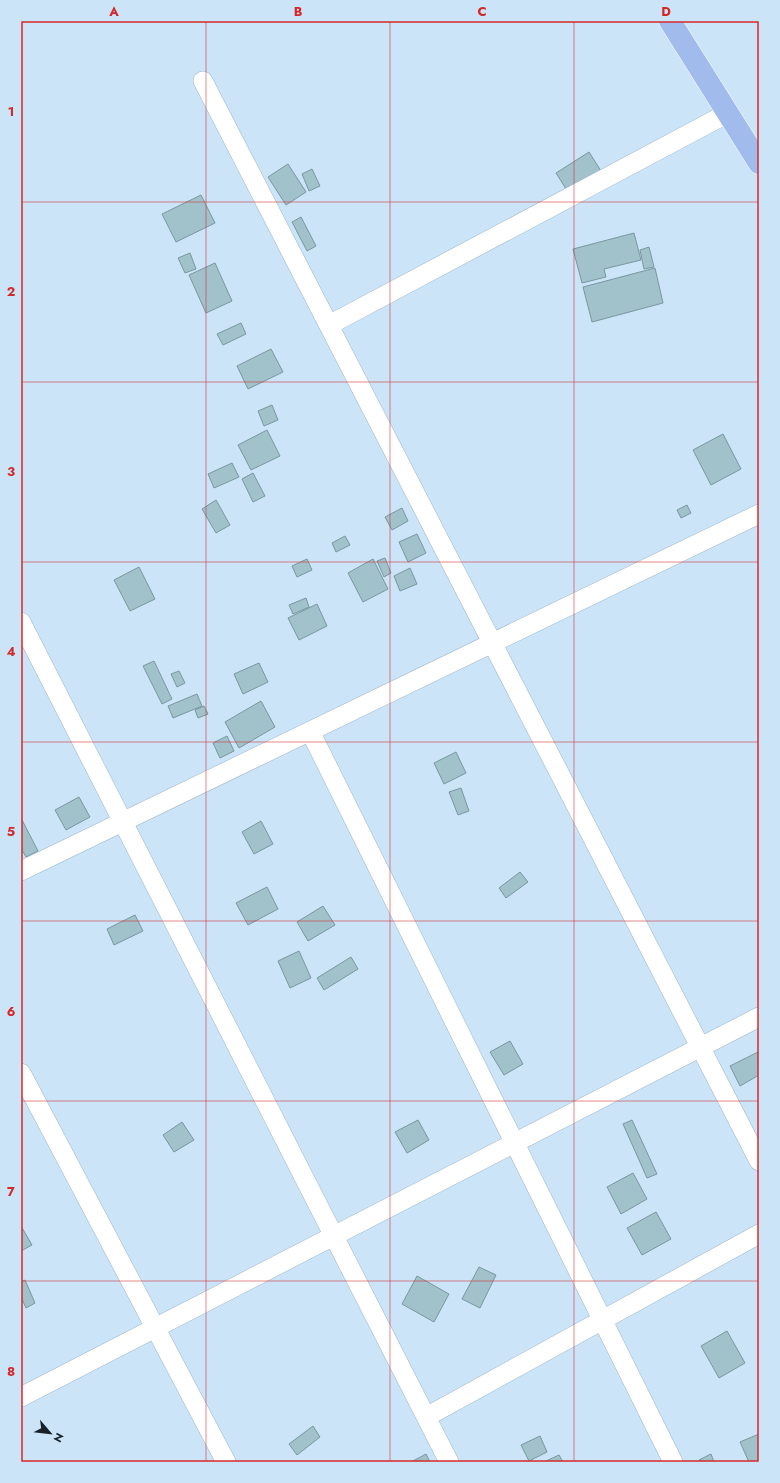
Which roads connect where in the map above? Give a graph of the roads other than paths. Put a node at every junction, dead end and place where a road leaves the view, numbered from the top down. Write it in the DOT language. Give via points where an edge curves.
graph roads {
  1 [pos="670,21"];
  2 [pos="203,81"];
  3 [pos="728,113"];
  4 [pos="759,163"];
  5 [pos="329,325"];
  6 [pos="759,514"];
  7 [pos="21,622"];
  8 [pos="493,643"];
  9 [pos="310,731"];
  10 [pos="123,821"];
  11 [pos="21,871"];
  12 [pos="759,1017"];
  13 [pos="700,1047"];
  14 [pos="21,1073"];
  15 [pos="515,1143"];
  16 [pos="759,1161"];
  17 [pos="759,1234"];
  18 [pos="334,1236"];
  19 [pos="603,1320"];
  20 [pos="155,1328"];
  21 [pos="21,1397"];
  22 [pos="426,1417"];
  23 [pos="226,1462"];
  24 [pos="449,1462"];
  25 [pos="673,1462"];
  1 -- 3 [label="main road"];
  2 -- 5 [label="street"];
  3 -- 4 [label="main road"];
  3 -- 5 [label="street"];
  5 -- 8 [label="street"];
  6 -- 8 [label="street"];
  7 -- 10 [label="street"];
  8 -- 9 [label="street"];
  8 -- 13 [label="street"];
  9 -- 10 [label="street"];
  9 -- 15 [label="street"];
  10 -- 11 [label="street"];
  10 -- 18 [label="street"];
  12 -- 13 [label="street"];
  13 -- 15 [label="street"];
  13 -- 16 [label="street"];
  14 -- 20 [label="street"];
  15 -- 18 [label="street"];
  15 -- 19 [label="street"];
  17 -- 19 [label="street"];
  18 -- 20 [label="street"];
  18 -- 22 [label="street"];
  19 -- 22 [label="street"];
  19 -- 25 [label="street"];
  20 -- 21 [label="street"];
  20 -- 23 [label="street"];
  22 -- 24 [label="street"];
}
